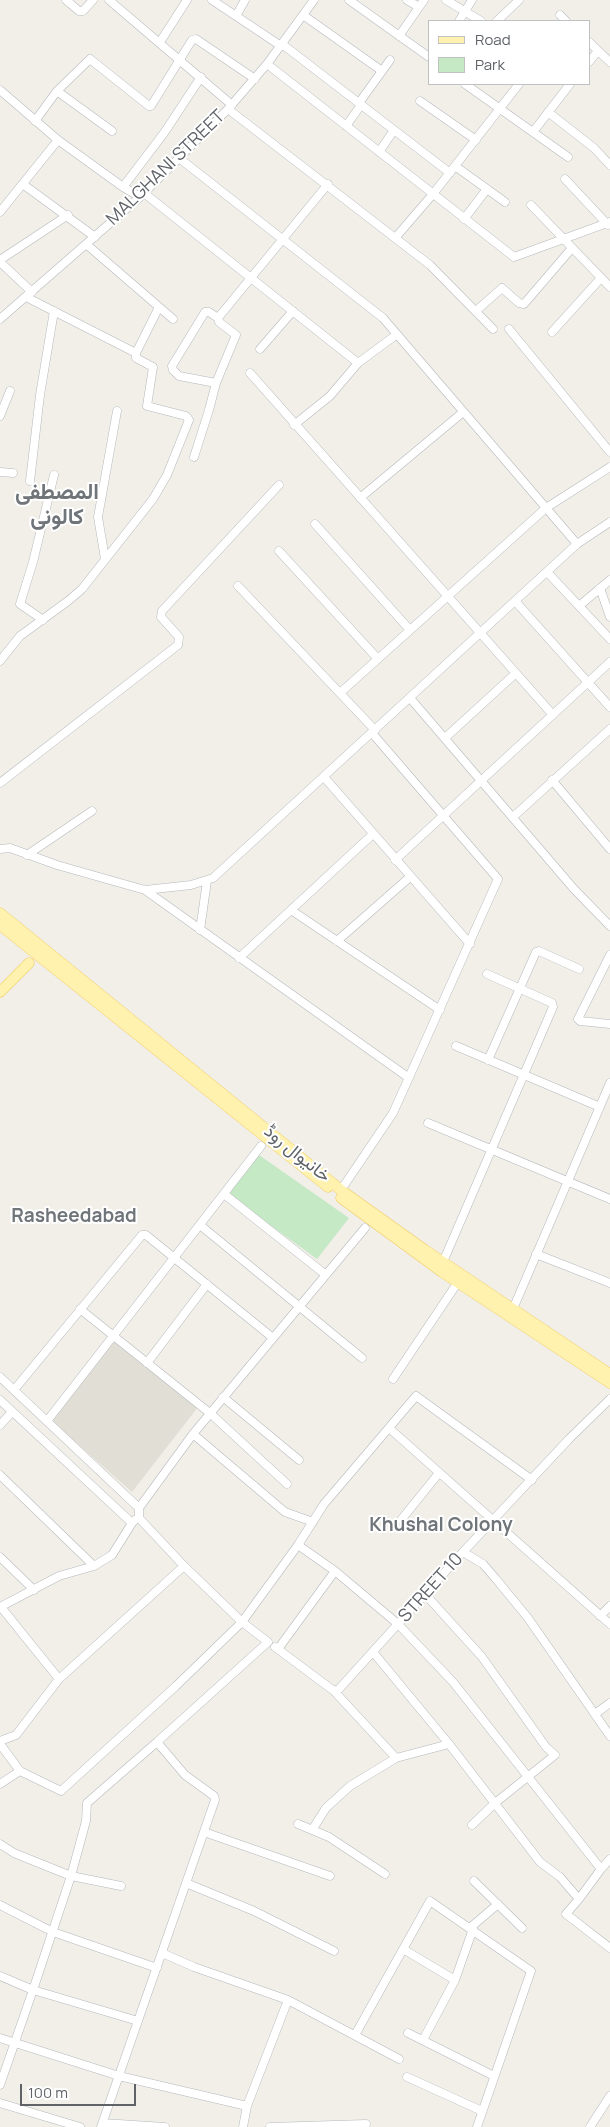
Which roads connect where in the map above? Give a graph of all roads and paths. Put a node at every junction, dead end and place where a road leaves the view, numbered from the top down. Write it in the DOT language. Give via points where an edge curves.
graph roads {
  1 [pos="66,0"];
  2 [pos="93,0"];
  3 [pos="110,0"];
  4 [pos="188,0"];
  5 [pos="212,0"];
  6 [pos="245,0"];
  7 [pos="314,0"];
  8 [pos="349,0"];
  9 [pos="407,0"];
  10 [pos="424,0"];
  11 [pos="446,0"];
  12 [pos="472,0"];
  13 [pos="519,0"];
  14 [pos="361,4"];
  15 [pos="419,7"];
  16 [pos="466,12"];
  17 [pos="303,15"];
  18 [pos="236,16"];
  19 [pos="460,20"];
  20 [pos="479,20"];
  21 [pos="498,20"];
  22 [pos="399,36"];
  23 [pos="160,42"];
  24 [pos="590,43"];
  25 [pos="282,45"];
  26 [pos="598,51"];
  27 [pos="428,56"];
  28 [pos="180,59"];
  29 [pos="390,60"];
  30 [pos="590,61"];
  31 [pos="610,62"];
  32 [pos="267,64"];
  33 [pos="382,71"];
  34 [pos="201,77"];
  35 [pos="255,79"];
  36 [pos="467,85"];
  37 [pos="519,85"];
  38 [pos="569,85"];
  39 [pos="0,90"];
  40 [pos="57,92"];
  41 [pos="420,101"];
  42 [pos="360,104"];
  43 [pos="230,107"];
  44 [pos="500,108"];
  45 [pos="548,112"];
  46 [pos="35,121"];
  47 [pos="346,126"];
  48 [pos="394,130"];
  49 [pos="112,132"];
  50 [pos="533,132"];
  51 [pos="58,140"];
  52 [pos="476,140"];
  53 [pos="379,152"];
  54 [pos="568,157"];
  55 [pos="179,158"];
  56 [pos="456,166"];
  57 [pos="610,166"];
  58 [pos="450,173"];
  59 [pos="565,179"];
  60 [pos="328,184"];
  61 [pos="24,185"];
  62 [pos="124,187"];
  63 [pos="487,189"];
  64 [pos="433,194"];
  65 [pos="142,195"];
  66 [pos="505,202"];
  67 [pos="531,205"];
  68 [pos="0,212"];
  69 [pos="68,215"];
  70 [pos="464,219"];
  71 [pos="609,224"];
  72 [pos="95,237"];
  73 [pos="396,237"];
  74 [pos="282,239"];
  75 [pos="564,239"];
  76 [pos="86,244"];
  77 [pos="572,248"];
  78 [pos="0,261"];
  79 [pos="251,278"];
  80 [pos="601,278"];
  81 [pos="610,287"];
  82 [pos="29,295"];
  83 [pos="159,307"];
  84 [pos="54,311"];
  85 [pos="293,311"];
  86 [pos="476,311"];
  87 [pos="218,318"];
  88 [pos="0,319"];
  89 [pos="173,319"];
  90 [pos="493,329"];
  91 [pos="509,329"];
  92 [pos="552,332"];
  93 [pos="396,336"];
  94 [pos="260,349"];
  95 [pos="136,353"];
  96 [pos="358,363"];
  97 [pos="250,373"];
  98 [pos="216,383"];
  99 [pos="10,391"];
  100 [pos="118,411"];
  101 [pos="462,413"];
  102 [pos="0,416"];
  103 [pos="294,425"];
  104 [pos="610,452"];
  105 [pos="194,457"];
  106 [pos="610,467"];
  107 [pos="0,472"];
  108 [pos="13,474"];
  109 [pos="54,475"];
  110 [pos="30,481"];
  111 [pos="279,485"];
  112 [pos="360,498"];
  113 [pos="546,508"];
  114 [pos="610,522"];
  115 [pos="315,524"];
  116 [pos="577,544"];
  117 [pos="280,551"];
  118 [pos="106,559"];
  119 [pos="547,572"];
  120 [pos="610,580"];
  121 [pos="238,586"];
  122 [pos="600,588"];
  123 [pos="448,596"];
  124 [pos="515,601"];
  125 [pos="579,606"];
  126 [pos="610,617"];
  127 [pos="43,620"];
  128 [pos="410,630"];
  129 [pos="481,633"];
  130 [pos="610,639"];
  131 [pos="378,659"];
  132 [pos="0,661"];
  133 [pos="610,662"];
  134 [pos="516,673"];
  135 [pos="588,682"];
  136 [pos="340,693"];
  137 [pos="410,698"];
  138 [pos="610,707"];
  139 [pos="553,714"];
  140 [pos="610,728"];
  141 [pos="373,731"];
  142 [pos="445,738"];
  143 [pos="324,777"];
  144 [pos="482,780"];
  145 [pos="552,780"];
  146 [pos="0,783"];
  147 [pos="92,812"];
  148 [pos="443,816"];
  149 [pos="513,817"];
  150 [pos="373,834"];
  151 [pos="0,849"];
  152 [pos="610,849"];
  153 [pos="27,854"];
  154 [pos="395,860"];
  155 [pos="410,877"];
  156 [pos="207,881"];
  157 [pos="145,890"];
  158 [pos="291,910"];
  159 [pos="0,913"];
  160 [pos="0,926"];
  161 [pos="610,926"];
  162 [pos="200,930"];
  163 [pos="337,941"];
  164 [pos="470,944"];
  165 [pos="610,955"];
  166 [pos="239,958"];
  167 [pos="29,963"];
  168 [pos="579,969"];
  169 [pos="487,974"];
  170 [pos="520,989"];
  171 [pos="0,992"];
  172 [pos="440,1010"];
  173 [pos="610,1024"];
  174 [pos="456,1046"];
  175 [pos="488,1060"];
  176 [pos="524,1075"];
  177 [pos="409,1078"];
  178 [pos="610,1082"];
  179 [pos="600,1106"];
  180 [pos="428,1123"];
  181 [pos="261,1146"];
  182 [pos="492,1150"];
  183 [pos="568,1181"];
  184 [pos="341,1190"];
  185 [pos="224,1194"];
  186 [pos="610,1199"];
  187 [pos="200,1225"];
  188 [pos="365,1228"];
  189 [pos="536,1254"];
  190 [pos="175,1258"];
  191 [pos="443,1262"];
  192 [pos="326,1274"];
  193 [pos="458,1282"];
  194 [pos="610,1283"];
  195 [pos="207,1284"];
  196 [pos="299,1307"];
  197 [pos="80,1309"];
  198 [pos="513,1309"];
  199 [pos="114,1336"];
  200 [pos="273,1338"];
  201 [pos="362,1358"];
  202 [pos="147,1363"];
  203 [pos="610,1374"];
  204 [pos="0,1377"];
  205 [pos="393,1379"];
  206 [pos="610,1383"];
  207 [pos="14,1390"];
  208 [pos="223,1397"];
  209 [pos="610,1399"];
  210 [pos="0,1400"];
  211 [pos="12,1412"];
  212 [pos="210,1414"];
  213 [pos="48,1421"];
  214 [pos="0,1425"];
  215 [pos="389,1428"];
  216 [pos="193,1434"];
  217 [pos="299,1460"];
  218 [pos="439,1473"];
  219 [pos="0,1475"];
  220 [pos="532,1480"];
  221 [pos="287,1484"];
  222 [pos="139,1508"];
  223 [pos="135,1520"];
  224 [pos="401,1520"];
  225 [pos="495,1520"];
  226 [pos="313,1522"];
  227 [pos="298,1545"];
  228 [pos="463,1552"];
  229 [pos="0,1557"];
  230 [pos="94,1566"];
  231 [pos="184,1566"];
  232 [pos="335,1571"];
  233 [pos="34,1590"];
  234 [pos="425,1594"];
  235 [pos="610,1606"];
  236 [pos="1,1607"];
  237 [pos="600,1616"];
  238 [pos="242,1622"];
  239 [pos="398,1624"];
  240 [pos="610,1624"];
  241 [pos="268,1642"];
  242 [pos="278,1649"];
  243 [pos="373,1652"];
  244 [pos="59,1679"];
  245 [pos="334,1691"];
  246 [pos="610,1704"];
  247 [pos="595,1714"];
  248 [pos="610,1736"];
  249 [pos="0,1742"];
  250 [pos="157,1742"];
  251 [pos="449,1744"];
  252 [pos="396,1758"];
  253 [pos="20,1771"];
  254 [pos="528,1777"];
  255 [pos="0,1784"];
  256 [pos="495,1804"];
  257 [pos="298,1824"];
  258 [pos="472,1825"];
  259 [pos="312,1830"];
  260 [pos="204,1832"];
  261 [pos="0,1844"];
  262 [pos="610,1859"];
  263 [pos="601,1868"];
  264 [pos="386,1874"];
  265 [pos="71,1876"];
  266 [pos="330,1876"];
  267 [pos="474,1881"];
  268 [pos="186,1883"];
  269 [pos="120,1886"];
  270 [pos="579,1899"];
  271 [pos="498,1904"];
  272 [pos="0,1905"];
  273 [pos="472,1928"];
  274 [pos="522,1928"];
  275 [pos="53,1932"];
  276 [pos="610,1948"];
  277 [pos="403,1949"];
  278 [pos="334,1951"];
  279 [pos="162,1953"];
  280 [pos="157,1968"];
  281 [pos="0,1976"];
  282 [pos="455,1980"];
  283 [pos="33,1990"];
  284 [pos="288,2000"];
  285 [pos="138,2021"];
  286 [pos="408,2033"];
  287 [pos="355,2035"];
  288 [pos="0,2038"];
  289 [pos="423,2040"];
  290 [pos="15,2044"];
  291 [pos="400,2059"];
  292 [pos="119,2076"];
  293 [pos="494,2076"];
  294 [pos="406,2077"];
  295 [pos="0,2085"];
  296 [pos="610,2096"];
  297 [pos="0,2103"];
  298 [pos="247,2106"];
  299 [pos="482,2111"];
  300 [pos="366,2124"];
  301 [pos="102,2125"];
  302 [pos="80,2127"];
  303 [pos="166,2127"];
  304 [pos="243,2127"];
  305 [pos="270,2127"];
  306 [pos="477,2127"];
  307 [pos="590,2127"];
  1 -- 2 [label="street" via="83,11"];
  3 -- 23 [label="street"];
  4 -- 23 [label="street"];
  5 -- 18 [label="street"];
  6 -- 18 [label="street"];
  7 -- 17 [label="street, MALGHANI STREET"];
  8 -- 14 [label="street"];
  9 -- 15 [label="street"];
  10 -- 15 [label="street"];
  11 -- 16 [label="street"];
  12 -- 16 [label="street"];
  13 -- 21 [label="street"];
  14 -- 22 [label="street"];
  15 -- 22 [label="street"];
  16 -- 19 [label="street"];
  16 -- 20 [label="street"];
  17 -- 25 [label="street, MALGHANI STREET"];
  17 -- 33 [label="street"];
  18 -- 25 [label="street"];
  22 -- 27 [label="street"];
  23 -- 28 [label="street"];
  24 -- 26 [label="street"];
  25 -- 32 [label="street, MALGHANI STREET"];
  25 -- 42 [label="street"];
  26 -- 30 [label="street"];
  26 -- 31 [label="street"];
  28 -- 34 [label="street"];
  28 -- 35 [label="street" via="196,39"];
  28 -- 40 [label="street" via="151,106 90,58"];
  29 -- 33 [label="street"];
  32 -- 35 [label="street, MALGHANI STREET"];
  32 -- 47 [label="street"];
  33 -- 42 [label="street"];
  34 -- 43 [label="street"];
  34 -- 62 [label="street"];
  35 -- 43 [label="street, MALGHANI STREET"];
  36 -- 44 [label="street"];
  37 -- 44 [label="street"];
  38 -- 45 [label="street"];
  39 -- 46 [label="street"];
  40 -- 46 [label="street"];
  40 -- 49 [label="street"];
  41 -- 52 [label="street"];
  42 -- 47 [label="street"];
  42 -- 48 [label="street"];
  43 -- 55 [label="street, MALGHANI STREET"];
  43 -- 60 [label="street"];
  44 -- 50 [label="street"];
  44 -- 52 [label="street"];
  45 -- 50 [label="street"];
  45 -- 57 [label="street" via="594,148"];
  46 -- 51 [label="street"];
  47 -- 53 [label="street"];
  48 -- 53 [label="street"];
  48 -- 58 [label="street"];
  50 -- 54 [label="street"];
  51 -- 61 [label="street"];
  51 -- 62 [label="street"];
  52 -- 56 [label="street"];
  53 -- 64 [label="street"];
  55 -- 65 [label="street, MALGHANI STREET"];
  55 -- 74 [label="street"];
  56 -- 58 [label="street"];
  56 -- 63 [label="street"];
  58 -- 64 [label="street"];
  59 -- 71 [label="street"];
  60 -- 73 [label="street"];
  60 -- 74 [label="street"];
  61 -- 68 [label="street"];
  61 -- 69 [label="street"];
  62 -- 65 [label="street"];
  63 -- 66 [label="street"];
  63 -- 70 [label="street"];
  64 -- 70 [label="street"];
  64 -- 73 [label="street"];
  65 -- 72 [label="street, MALGHANI STREET"];
  65 -- 79 [label="street"];
  67 -- 75 [label="street"];
  69 -- 72 [label="street"];
  69 -- 78 [label="street"];
  70 -- 75 [label="street" via="514,257"];
  71 -- 75 [label="street"];
  72 -- 76 [label="street, MALGHANI STREET"];
  73 -- 86 [label="street" via="437,271"];
  74 -- 79 [label="street"];
  74 -- 93 [label="street" via="383,318"];
  75 -- 77 [label="street"];
  76 -- 82 [label="street, MALGHANI STREET"];
  76 -- 83 [label="street"];
  77 -- 80 [label="street"];
  77 -- 86 [label="street" via="524,304 500,288"];
  78 -- 82 [label="street"];
  79 -- 85 [label="street"];
  79 -- 87 [label="street"];
  80 -- 81 [label="street"];
  80 -- 92 [label="street"];
  82 -- 84 [label="street"];
  82 -- 88 [label="street, MALGHANI STREET"];
  83 -- 89 [label="street"];
  83 -- 95 [label="street"];
  84 -- 95 [label="street"];
  84 -- 110 [label="street"];
  85 -- 94 [label="street"];
  85 -- 96 [label="street"];
  86 -- 90 [label="street"];
  87 -- 98 [label="street" via="236,335"];
  87 -- 98 [label="street" via="205,312 172,366 179,376"];
  91 -- 104 [label="street"];
  93 -- 96 [label="street"];
  93 -- 101 [label="street"];
  95 -- 118 [label="street" via="136,360 153,367 147,406 186,416 189,420 154,499"];
  96 -- 103 [label="street" via="330,396"];
  97 -- 103 [label="street"];
  98 -- 105 [label="street"];
  99 -- 102 [label="street"];
  100 -- 118 [label="street" via="98,517"];
  101 -- 112 [label="street"];
  101 -- 113 [label="street"];
  103 -- 112 [label="street"];
  106 -- 113 [label="street"];
  107 -- 108 [label="street"];
  109 -- 127 [label="street" via="20,604"];
  111 -- 146 [label="street" via="162,611 161,617 179,637 178,645"];
  112 -- 123 [label="street"];
  113 -- 116 [label="street"];
  113 -- 123 [label="street"];
  114 -- 116 [label="street"];
  115 -- 128 [label="street"];
  116 -- 119 [label="street"];
  117 -- 131 [label="street"];
  118 -- 127 [label="street" via="75,596"];
  119 -- 124 [label="street"];
  119 -- 125 [label="street"];
  120 -- 122 [label="street"];
  121 -- 136 [label="street"];
  122 -- 125 [label="street"];
  122 -- 126 [label="street"];
  123 -- 128 [label="street"];
  123 -- 129 [label="street"];
  124 -- 129 [label="street"];
  124 -- 135 [label="street"];
  125 -- 130 [label="street"];
  127 -- 132 [label="street" via="20,636"];
  128 -- 131 [label="street"];
  129 -- 134 [label="street"];
  129 -- 137 [label="street"];
  131 -- 136 [label="street"];
  133 -- 135 [label="street"];
  134 -- 139 [label="street"];
  134 -- 142 [label="street"];
  135 -- 138 [label="street"];
  135 -- 139 [label="street"];
  136 -- 141 [label="street"];
  137 -- 141 [label="street"];
  137 -- 142 [label="street"];
  139 -- 144 [label="street"];
  140 -- 145 [label="street"];
  141 -- 143 [label="street"];
  141 -- 148 [label="street"];
  142 -- 144 [label="street"];
  143 -- 150 [label="street"];
  143 -- 156 [label="street"];
  144 -- 148 [label="street"];
  144 -- 149 [label="street"];
  145 -- 149 [label="street"];
  145 -- 152 [label="street"];
  147 -- 153 [label="street"];
  148 -- 154 [label="street"];
  148 -- 164 [label="street" via="498,880"];
  149 -- 161 [label="street"];
  150 -- 154 [label="street"];
  150 -- 158 [label="street"];
  151 -- 153 [label="street" via="10,848"];
  153 -- 157 [label="street"];
  154 -- 155 [label="street"];
  155 -- 163 [label="street"];
  155 -- 164 [label="street"];
  156 -- 157 [label="street"];
  156 -- 162 [label="street"];
  157 -- 162 [label="street"];
  158 -- 163 [label="street"];
  158 -- 166 [label="street"];
  159 -- 184 [label="main road, خانیوال روڈ"];
  160 -- 193 [label="main road, خانیوال روڈ" via="352,1206"];
  162 -- 166 [label="street"];
  163 -- 172 [label="street"];
  164 -- 172 [label="street"];
  165 -- 173 [label="street" via="578,1019"];
  166 -- 177 [label="street"];
  167 -- 171 [label="main road"];
  168 -- 170 [label="street" via="538,951"];
  169 -- 170 [label="street"];
  170 -- 175 [label="street"];
  170 -- 176 [label="street" via="553,1005"];
  172 -- 177 [label="street"];
  174 -- 175 [label="street"];
  175 -- 176 [label="street"];
  176 -- 179 [label="street"];
  176 -- 182 [label="street"];
  177 -- 184 [label="street" via="393,1114"];
  178 -- 179 [label="street"];
  179 -- 183 [label="street"];
  180 -- 182 [label="street"];
  181 -- 185 [label="street"];
  182 -- 183 [label="street"];
  182 -- 191 [label="street"];
  183 -- 186 [label="street"];
  183 -- 189 [label="street"];
  184 -- 191 [label="main road, خانیوال روڈ"];
  185 -- 187 [label="street"];
  185 -- 192 [label="street"];
  187 -- 190 [label="street"];
  187 -- 196 [label="street"];
  188 -- 192 [label="street"];
  189 -- 194 [label="street"];
  189 -- 198 [label="street"];
  190 -- 195 [label="street"];
  190 -- 197 [label="street" via="142,1235"];
  190 -- 199 [label="street"];
  191 -- 198 [label="main road, خانیوال روڈ"];
  192 -- 196 [label="street"];
  193 -- 205 [label="street"];
  193 -- 206 [label="main road, خانیوال روڈ"];
  195 -- 200 [label="street"];
  195 -- 202 [label="street"];
  196 -- 200 [label="street"];
  196 -- 201 [label="street"];
  197 -- 199 [label="street"];
  197 -- 207 [label="street"];
  198 -- 203 [label="main road, خانیوال روڈ"];
  199 -- 202 [label="street"];
  199 -- 213 [label="street"];
  200 -- 208 [label="street"];
  202 -- 212 [label="street"];
  204 -- 207 [label="street"];
  207 -- 213 [label="street"];
  208 -- 212 [label="street"];
  208 -- 217 [label="street"];
  209 -- 220 [label="street, STREET 10"];
  210 -- 211 [label="street"];
  211 -- 214 [label="street"];
  211 -- 223 [label="street"];
  212 -- 216 [label="street"];
  212 -- 221 [label="street"];
  213 -- 222 [label="street"];
  215 -- 218 [label="street"];
  215 -- 220 [label="street" via="416,1396"];
  215 -- 226 [label="street" via="324,1504"];
  216 -- 222 [label="street"];
  216 -- 226 [label="street" via="285,1512"];
  218 -- 224 [label="street"];
  218 -- 225 [label="street"];
  219 -- 230 [label="street"];
  220 -- 225 [label="street, STREET 10"];
  222 -- 223 [label="street"];
  223 -- 230 [label="street" via="112,1555"];
  223 -- 231 [label="street"];
  225 -- 228 [label="street, STREET 10"];
  225 -- 237 [label="street"];
  226 -- 227 [label="street"];
  227 -- 232 [label="street"];
  227 -- 238 [label="street"];
  228 -- 234 [label="street, STREET 10"];
  228 -- 247 [label="street" via="483,1564 528,1618"];
  229 -- 233 [label="street"];
  230 -- 233 [label="street" via="59,1576"];
  231 -- 238 [label="street"];
  231 -- 244 [label="street"];
  232 -- 239 [label="street"];
  232 -- 242 [label="street"];
  233 -- 236 [label="street"];
  234 -- 239 [label="street, STREET 10"];
  234 -- 254 [label="street" via="482,1657 555,1755"];
  235 -- 237 [label="street"];
  236 -- 244 [label="street"];
  237 -- 240 [label="street"];
  238 -- 241 [label="street"];
  238 -- 253 [label="street" via="61,1791"];
  239 -- 243 [label="street, STREET 10"];
  239 -- 254 [label="street" via="453,1682"];
  241 -- 242 [label="street"];
  241 -- 250 [label="street"];
  242 -- 245 [label="street"];
  243 -- 245 [label="street, STREET 10"];
  243 -- 251 [label="street"];
  244 -- 249 [label="street" via="16,1735"];
  245 -- 252 [label="street"];
  246 -- 247 [label="street"];
  247 -- 248 [label="street"];
  249 -- 253 [label="street"];
  250 -- 260 [label="street" via="185,1775 214,1796"];
  250 -- 265 [label="street" via="87,1803 86,1820"];
  251 -- 252 [label="street"];
  251 -- 256 [label="street"];
  252 -- 259 [label="street" via="350,1786 326,1808"];
  253 -- 255 [label="street"];
  254 -- 256 [label="street"];
  254 -- 263 [label="street"];
  256 -- 258 [label="street"];
  256 -- 270 [label="street" via="540,1862 560,1877"];
  257 -- 259 [label="street"];
  259 -- 264 [label="street"];
  260 -- 266 [label="street"];
  260 -- 268 [label="street"];
  261 -- 265 [label="street"];
  262 -- 263 [label="street"];
  263 -- 270 [label="street"];
  265 -- 269 [label="street"];
  265 -- 275 [label="street"];
  267 -- 271 [label="street"];
  268 -- 278 [label="street" via="254,1911"];
  268 -- 279 [label="street"];
  270 -- 276 [label="street" via="566,1914"];
  271 -- 273 [label="street"];
  271 -- 274 [label="street"];
  272 -- 275 [label="street"];
  273 -- 277 [label="street" via="430,1901"];
  273 -- 282 [label="street"];
  273 -- 293 [label="street" via="531,1971"];
  275 -- 280 [label="street"];
  275 -- 283 [label="street"];
  277 -- 282 [label="street"];
  277 -- 287 [label="street"];
  279 -- 280 [label="street"];
  279 -- 284 [label="street"];
  280 -- 285 [label="street"];
  281 -- 283 [label="street"];
  282 -- 289 [label="street"];
  283 -- 285 [label="street"];
  283 -- 290 [label="street"];
  284 -- 287 [label="street"];
  284 -- 298 [label="street"];
  285 -- 292 [label="street"];
  286 -- 289 [label="street"];
  287 -- 291 [label="street"];
  288 -- 290 [label="street"];
  289 -- 293 [label="street"];
  290 -- 292 [label="street"];
  290 -- 295 [label="street"];
  292 -- 298 [label="street"];
  292 -- 301 [label="street"];
  293 -- 299 [label="street"];
  294 -- 299 [label="street"];
  296 -- 307 [label="street"];
  297 -- 302 [label="street"];
  298 -- 304 [label="street"];
  299 -- 306 [label="street"];
  300 -- 305 [label="street"];
  301 -- 303 [label="street"];
}
